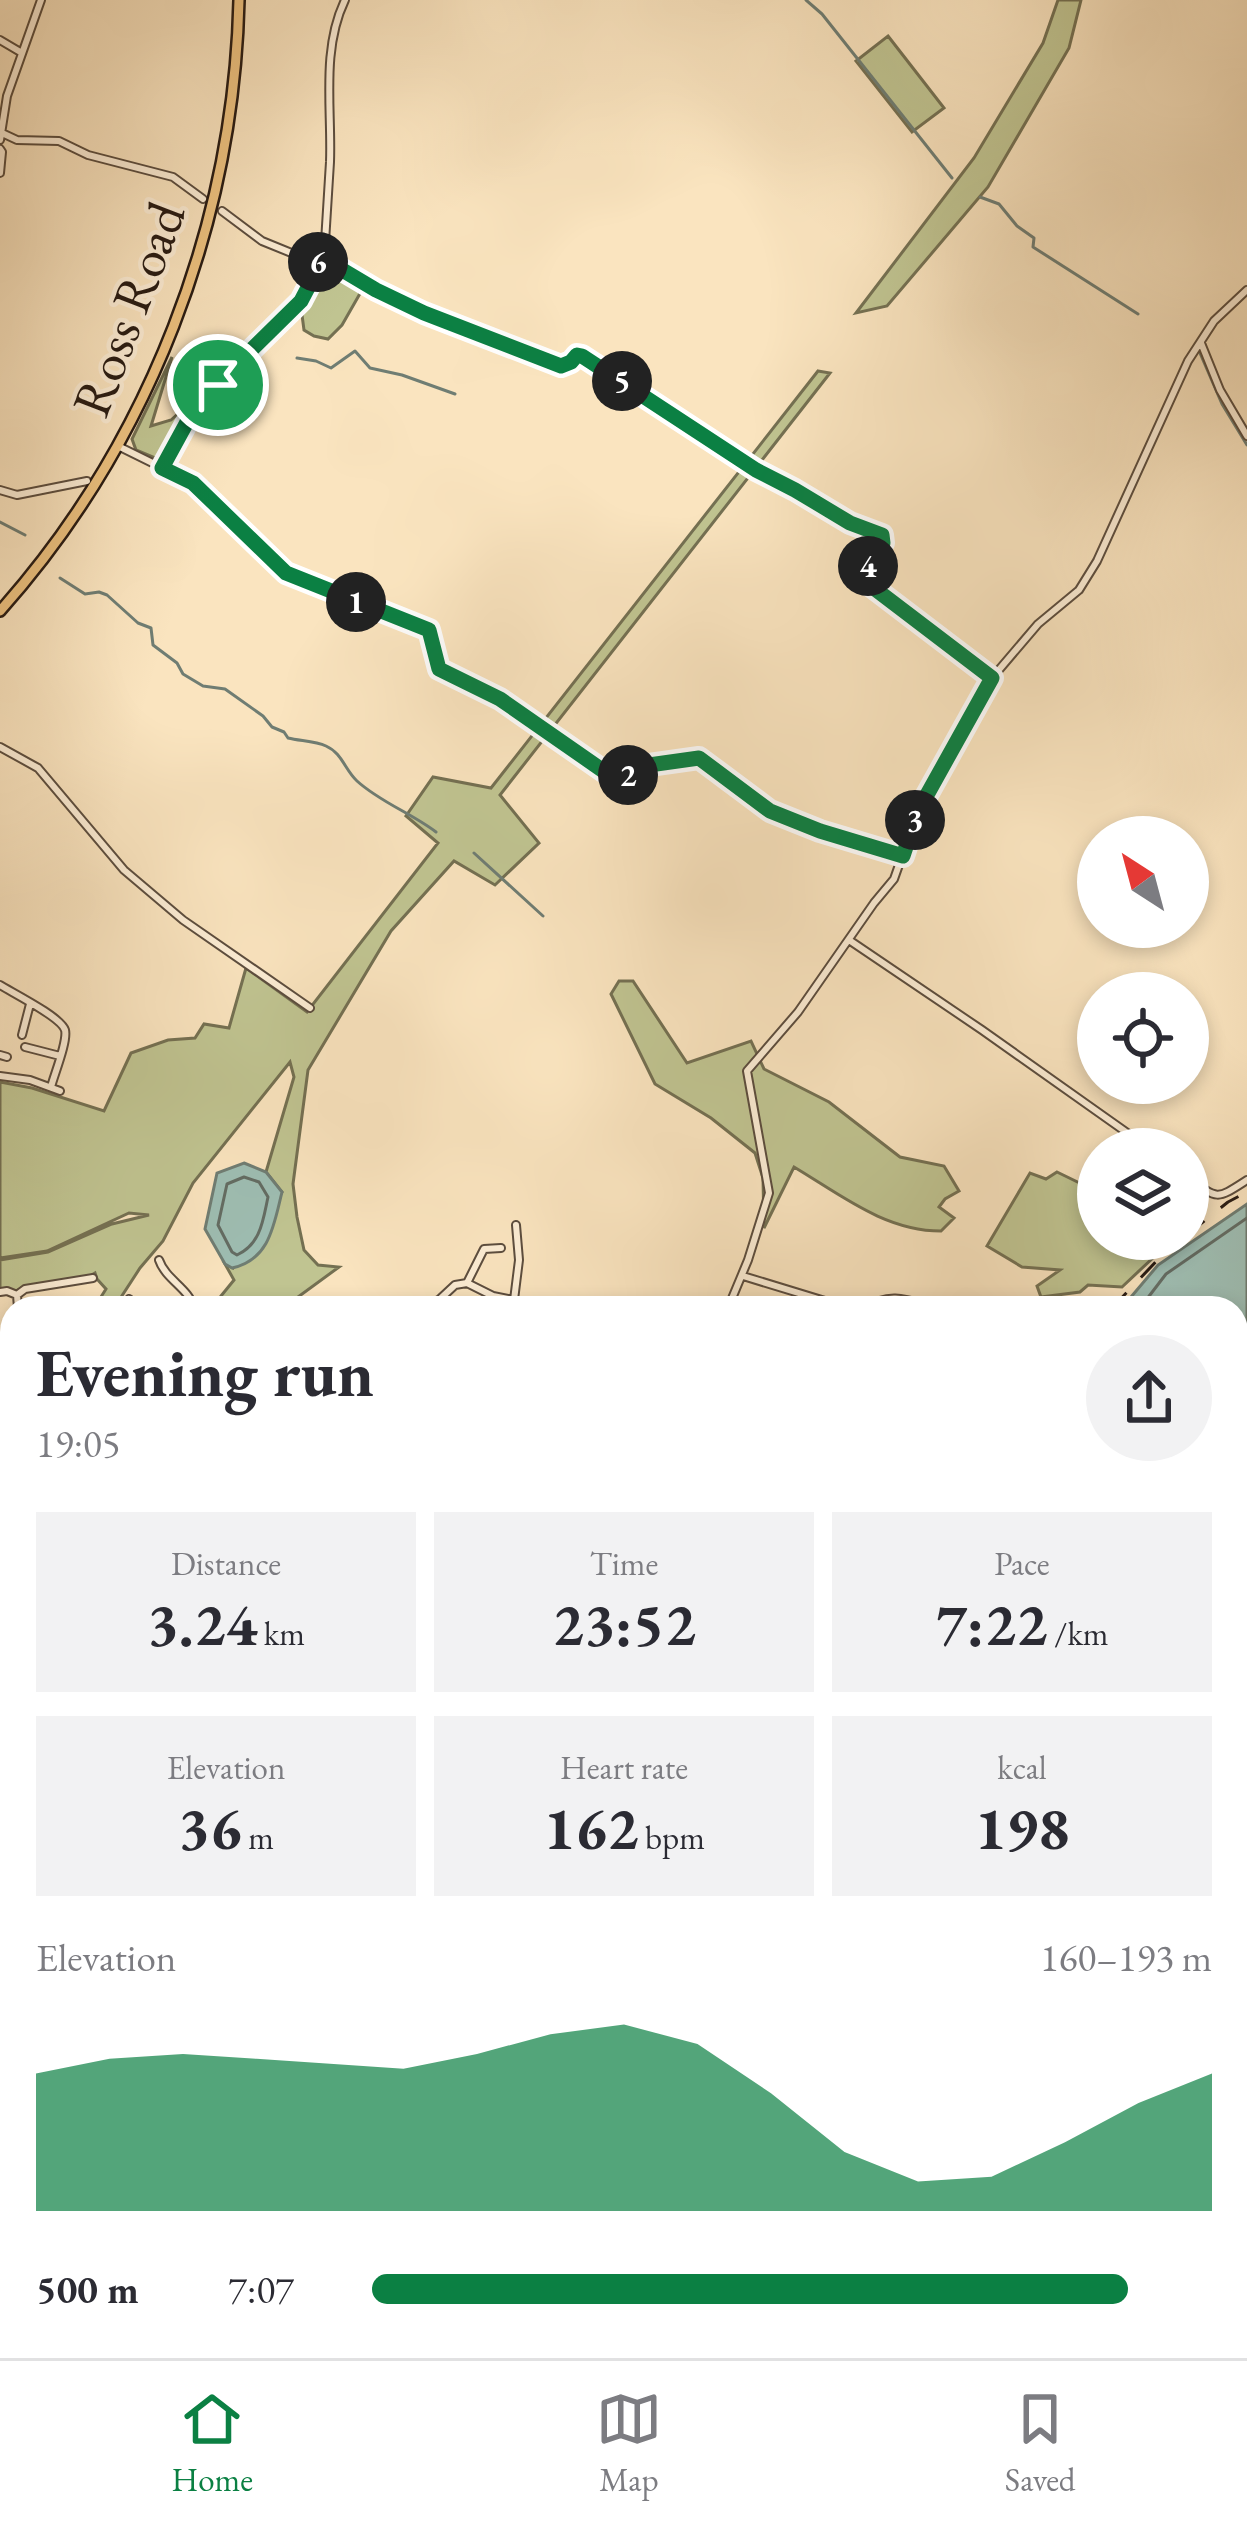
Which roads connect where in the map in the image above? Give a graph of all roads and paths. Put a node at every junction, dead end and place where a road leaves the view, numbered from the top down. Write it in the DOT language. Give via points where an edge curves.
graph roads {
  1 [pos="41,0"];
  2 [pos="239,0"];
  3 [pos="344,0"];
  4 [pos="0,40"];
  5 [pos="22,53"];
  6 [pos="1,141"];
  7 [pos="0,173"];
  8 [pos="203,199"];
  9 [pos="222,211"];
  10 [pos="320,261"];
  11 [pos="1247,290"];
  12 [pos="1201,342"];
  13 [pos="1247,436"];
  14 [pos="118,446"];
  15 [pos="162,468"];
  16 [pos="87,481"];
  17 [pos="0,490"];
  18 [pos="0,610"];
  19 [pos="992,678"];
  20 [pos="0,748"];
  21 [pos="903,856"];
  22 [pos="849,940"];
  23 [pos="0,985"];
  24 [pos="30,1004"];
  25 [pos="310,1008"];
  26 [pos="22,1035"];
  27 [pos="25,1047"];
  28 [pos="60,1056"];
  29 [pos="0,1076"];
  30 [pos="1120,1128"];
  31 [pos="1247,1180"];
  32 [pos="1209,1193"];
  33 [pos="516,1225"];
  34 [pos="501,1249"];
  35 [pos="159,1260"];
  36 [pos="741,1276"];
  37 [pos="93,1278"];
  38 [pos="468,1284"];
  39 [pos="0,1292"];
  40 [pos="17,1294"];
  41 [pos="189,1296"];
  42 [pos="443,1296"];
  43 [pos="494,1296"];
  44 [pos="514,1296"];
  45 [pos="733,1296"];
  46 [pos="808,1296"];
  1 -- 5 [label="street"];
  2 -- 14 [label="main road, Ross Road" via="231,115 205,237"];
  3 -- 10 [label="street" via="332,44"];
  4 -- 5 [label="street"];
  5 -- 6 [label="street"];
  6 -- 7 [label="street"];
  6 -- 8 [label="street" via="59,141 172,177"];
  9 -- 10 [label="street" via="262,241"];
  10 -- 15 [label="street" via="301,301 186,424"];
  10 -- 19 [label="street" via="534,357 565,366 582,356 756,470 882,535 862,579"];
  11 -- 12 [label="street"];
  12 -- 13 [label="street"];
  12 -- 19 [label="street" via="1088,576"];
  14 -- 15 [label="street"];
  14 -- 18 [label="main road, Ross Road"];
  15 -- 21 [label="street" via="193,483 286,573 429,630 439,669 484,689 615,779 699,758 770,811"];
  16 -- 17 [label="street" via="17,495"];
  19 -- 21 [label="street" via="918,811"];
  20 -- 25 [label="street" via="38,768 124,870 183,920"];
  21 -- 22 [label="street"];
  22 -- 30 [label="street"];
  22 -- 36 [label="street" via="747,1071 770,1193"];
  23 -- 24 [label="street"];
  24 -- 26 [label="street"];
  24 -- 28 [label="street" via="64,1028"];
  27 -- 28 [label="street"];
  28 -- 29 [label="street" via="55,1089"];
  31 -- 32 [label="street" via="1222,1196"];
  33 -- 44 [label="street"];
  34 -- 38 [label="street" via="484,1249"];
  35 -- 41 [label="street"];
  36 -- 45 [label="street"];
  36 -- 46 [label="street"];
  37 -- 40 [label="street"];
  38 -- 42 [label="street"];
  38 -- 43 [label="street"];
  39 -- 40 [label="street"];
}
